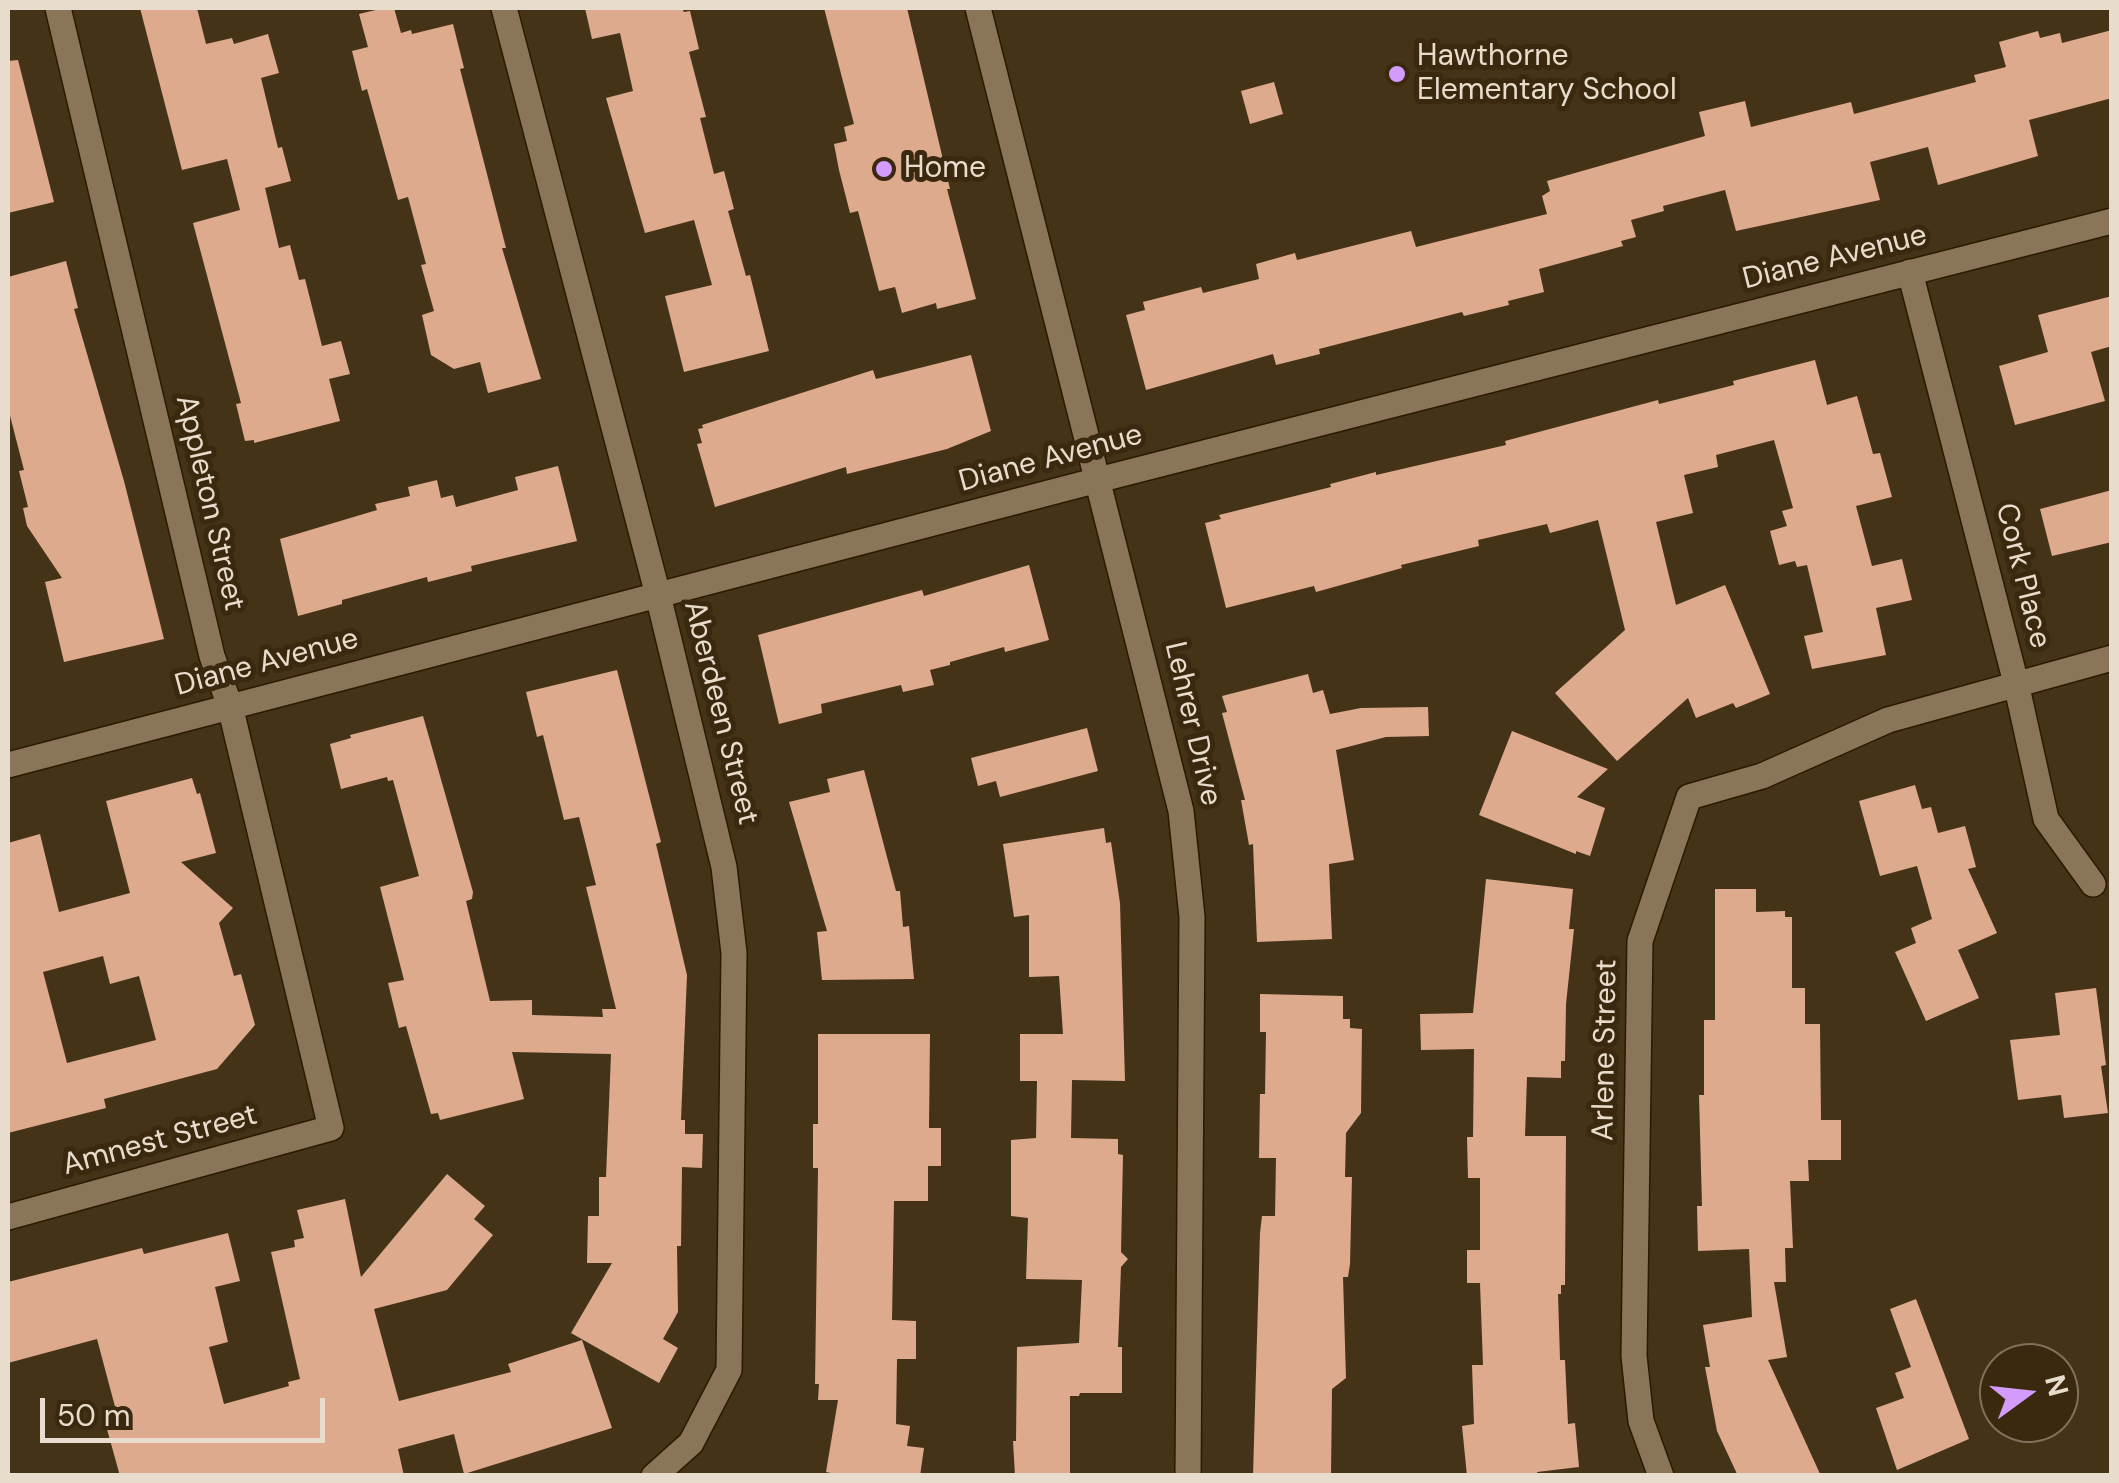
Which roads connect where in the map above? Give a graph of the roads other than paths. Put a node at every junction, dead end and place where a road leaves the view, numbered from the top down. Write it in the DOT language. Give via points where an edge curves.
graph roads {
  1 [pos="58,8"];
  2 [pos="504,8"];
  3 [pos="978,8"];
  4 [pos="2112,222"];
  5 [pos="1910,272"];
  6 [pos="1098,480"];
  7 [pos="658,595"];
  8 [pos="2112,658"];
  9 [pos="2016,683"];
  10 [pos="230,706"];
  11 [pos="8,765"];
  12 [pos="2093,884"];
  13 [pos="330,1128"];
  14 [pos="8,1216"];
  15 [pos="654,1476"];
  16 [pos="1188,1476"];
  17 [pos="1661,1476"];
  1 -- 10 [label="street, Appleton Street" via="212,656"];
  2 -- 7 [label="street, Aberdeen Street"];
  3 -- 6 [label="street, Lehrer Drive"];
  4 -- 5 [label="street, Diane Avenue"];
  5 -- 6 [label="street, Diane Avenue"];
  5 -- 9 [label="street, Cork Place"];
  6 -- 7 [label="street, Diane Avenue"];
  6 -- 16 [label="street, Lehrer Drive" via="1181,811 1192,917"];
  7 -- 10 [label="street, Diane Avenue"];
  7 -- 15 [label="street, Aberdeen Street" via="724,868 734,953 728,1370 691,1443"];
  8 -- 9 [label="street"];
  9 -- 12 [label="street, Cork Place" via="2046,819"];
  9 -- 17 [label="street, Arlene Street" via="1888,720 1762,776 1689,797 1640,942 1634,1356 1641,1420"];
  10 -- 11 [label="street, Diane Avenue"];
  10 -- 13 [label="street, Appleton Street"];
  13 -- 14 [label="street, Amnest Street"];
}
